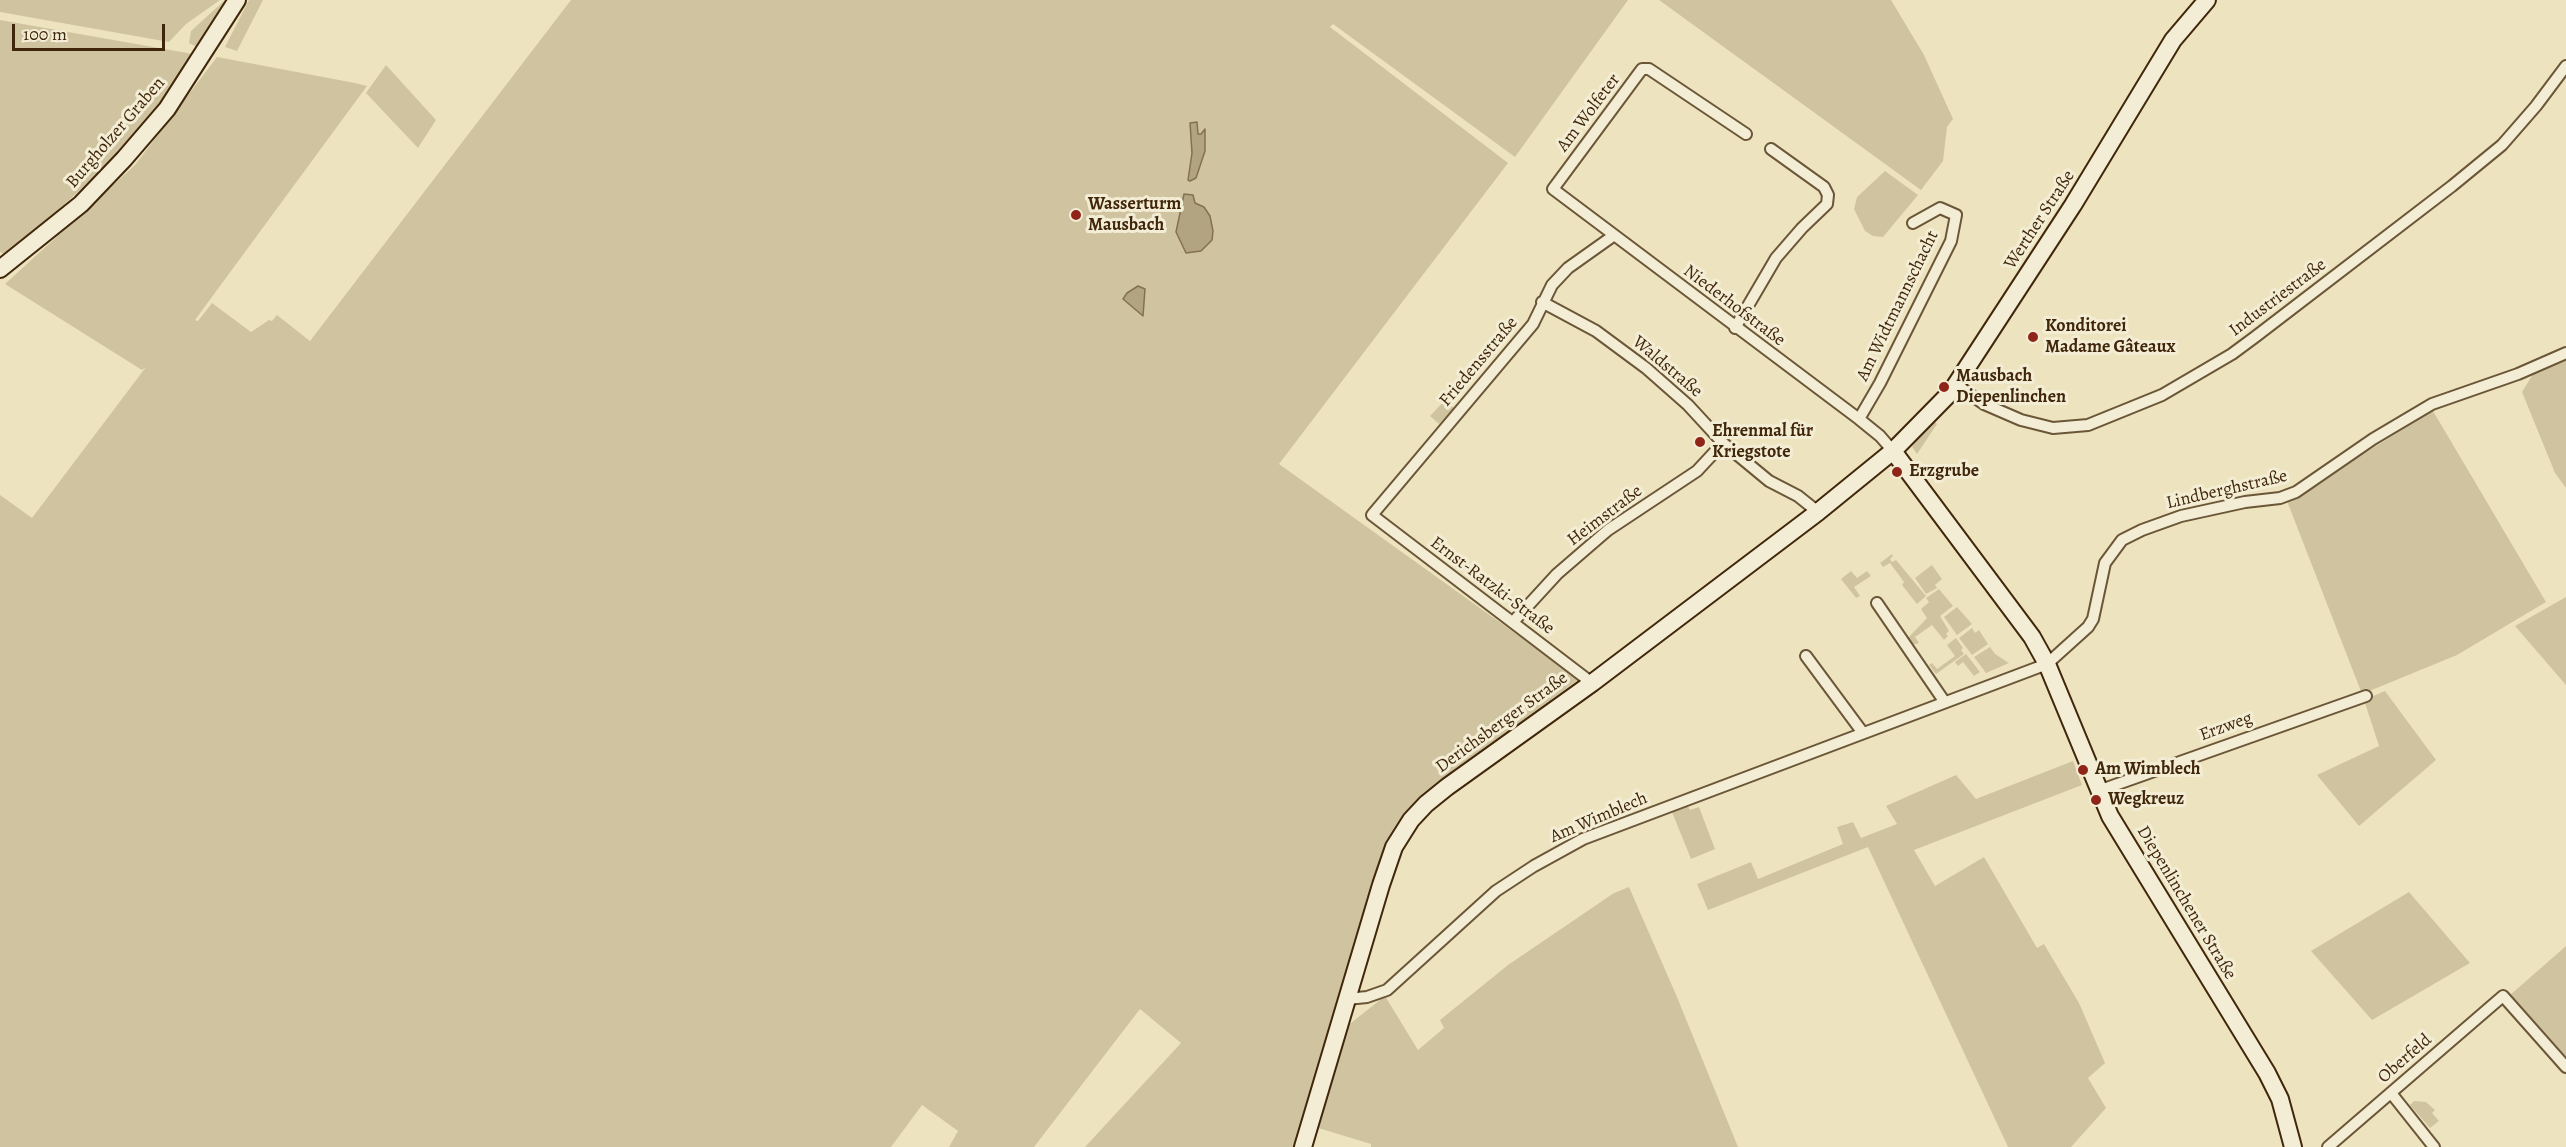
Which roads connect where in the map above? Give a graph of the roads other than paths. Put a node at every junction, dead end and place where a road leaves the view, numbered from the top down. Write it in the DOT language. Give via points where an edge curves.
graph roads {
  1 [pos="237,0"];
  2 [pos="2207,0"];
  3 [pos="2566,66"];
  4 [pos="1746,134"];
  5 [pos="1771,149"];
  6 [pos="1553,189"];
  7 [pos="1913,223"];
  8 [pos="1613,236"];
  9 [pos="0,268"];
  10 [pos="1542,302"];
  11 [pos="1735,328"];
  12 [pos="2566,353"];
  13 [pos="1957,385"];
  14 [pos="1858,419"];
  15 [pos="1723,443"];
  16 [pos="1893,451"];
  17 [pos="1818,512"];
  18 [pos="1372,515"];
  19 [pos="1877,603"];
  20 [pos="1513,622"];
  21 [pos="1806,656"];
  22 [pos="2047,664"];
  23 [pos="1592,683"];
  24 [pos="2366,696"];
  25 [pos="1944,701"];
  26 [pos="1863,733"];
  27 [pos="2098,791"];
  28 [pos="1347,999"];
  29 [pos="2566,1067"];
  30 [pos="2391,1093"];
  31 [pos="2292,1141"];
  32 [pos="1302,1147"];
  33 [pos="2328,1147"];
  34 [pos="2434,1147"];
  1 -- 9 [label="street, Burgholzer Graben" via="167,109 124,159 81,204"];
  2 -- 13 [label="street, Werther Straße" via="2173,40"];
  3 -- 13 [label="street, Industriestraße" via="2502,145 2452,186 2232,354 2163,395 2088,425 2053,428 1984,404"];
  4 -- 6 [label="street, Am Wolfeter" via="1649,69 1642,69"];
  5 -- 11 [label="street" via="1824,187 1827,204 1776,258"];
  6 -- 8 [label="street, Niederhofstraße"];
  7 -- 14 [label="street, Am Widtmannschacht" via="1940,208 1956,215 1951,241"];
  8 -- 10 [label="street, Friedensstraße" via="1568,268"];
  8 -- 11 [label="street, Niederhofstraße"];
  10 -- 15 [label="street, Waldstraße" via="1596,331 1646,368"];
  10 -- 18 [label="street, Friedensstraße" via="1533,324"];
  11 -- 14 [label="street, Niederhofstraße"];
  12 -- 22 [label="street, Lindberghstraße" via="2432,404 2296,492 2181,516 2122,540 2105,563 2093,619"];
  13 -- 16 [label="street, Werther Straße"];
  14 -- 16 [label="street, Niederhofstraße"];
  15 -- 17 [label="street, Waldstraße" via="1769,481"];
  15 -- 20 [label="street, Heimstraße" via="1697,471 1608,530 1557,574"];
  16 -- 17 [label="street, Derichsberger Straße"];
  16 -- 22 [label="street, Diepenlinchener Straße" via="2018,615"];
  17 -- 23 [label="street, Derichsberger Straße"];
  18 -- 20 [label="street, Ernst-Ratzki-Straße"];
  19 -- 25 [label="street"];
  20 -- 23 [label="street, Ernst-Ratzki-Straße"];
  21 -- 26 [label="street"];
  22 -- 25 [label="street, Am Wimblech"];
  22 -- 27 [label="street, Diepenlinchener Straße"];
  23 -- 28 [label="street, Derichsberger Straße" via="1447,787 1411,820 1389,859"];
  24 -- 27 [label="street, Erzweg"];
  25 -- 26 [label="street, Am Wimblech"];
  26 -- 28 [label="street, Am Wimblech" via="1564,848 1496,891 1387,990"];
  27 -- 31 [label="street, Diepenlinchener Straße" via="2109,816 2267,1073 2280,1099"];
  28 -- 32 [label="street, Derichsberger Straße"];
  29 -- 30 [label="street, Oberfeld" via="2503,996"];
  30 -- 33 [label="street, Oberfeld"];
  30 -- 34 [label="street"];
}
